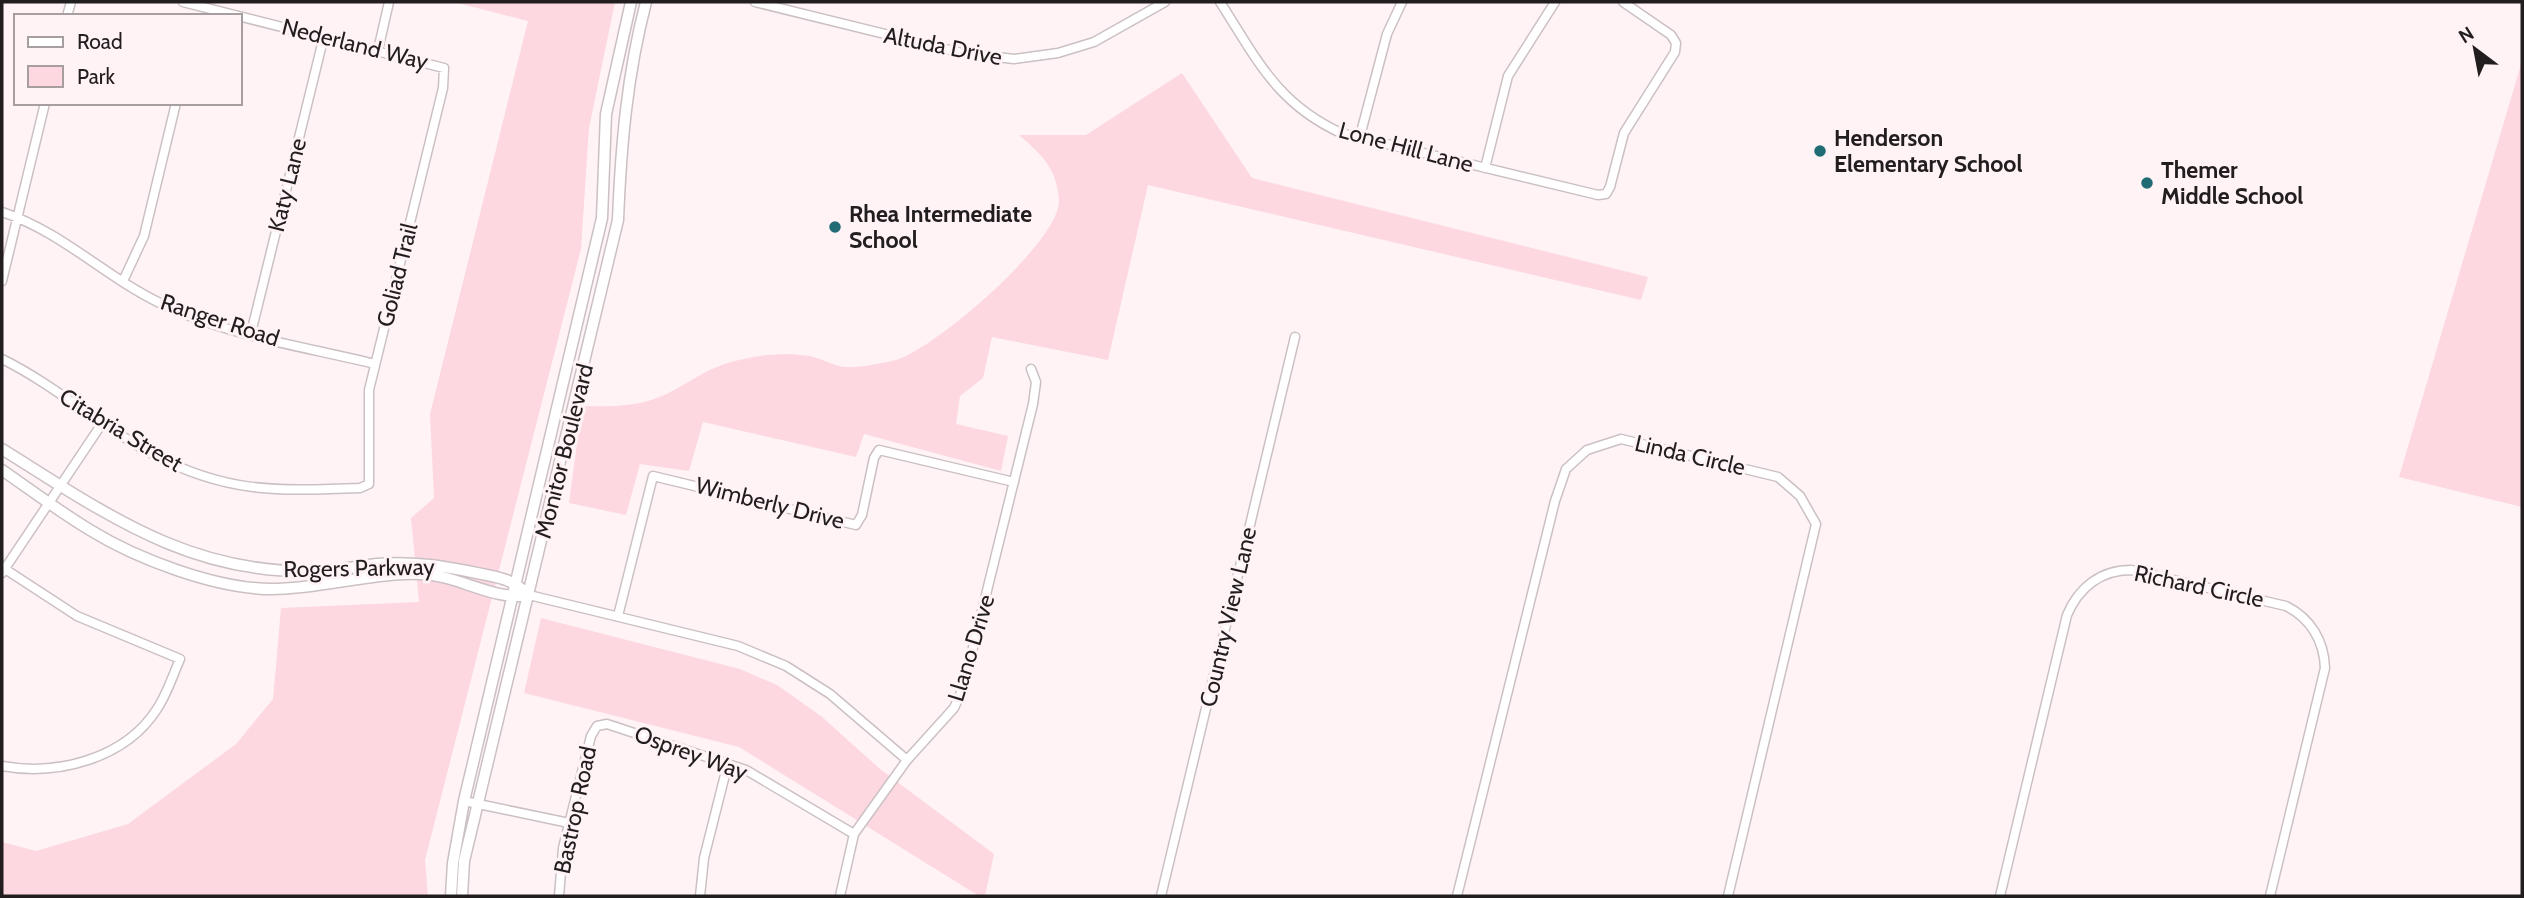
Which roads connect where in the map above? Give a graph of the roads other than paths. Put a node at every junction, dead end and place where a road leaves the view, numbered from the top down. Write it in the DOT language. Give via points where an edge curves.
graph roads {
  1 [pos="183,2"];
  2 [pos="389,2"];
  3 [pos="631,2"];
  4 [pos="646,2"];
  5 [pos="755,2"];
  6 [pos="1166,2"];
  7 [pos="1220,2"];
  8 [pos="1402,2"];
  9 [pos="1555,2"];
  10 [pos="1623,2"];
  11 [pos="200,6"];
  12 [pos="198,14"];
  13 [pos="233,14"];
  14 [pos="242,16"];
  15 [pos="324,36"];
  16 [pos="378,50"];
  17 [pos="444,68"];
  18 [pos="45,105"];
  19 [pos="176,105"];
  20 [pos="1360,136"];
  21 [pos="1485,168"];
  22 [pos="2,212"];
  23 [pos="17,218"];
  24 [pos="2,281"];
  25 [pos="122,281"];
  26 [pos="251,333"];
  27 [pos="1295,337"];
  28 [pos="2,359"];
  29 [pos="375,364"];
  30 [pos="1031,369"];
  31 [pos="103,422"];
  32 [pos="2,449"];
  33 [pos="2,470"];
  34 [pos="1014,482"];
  35 [pos="369,484"];
  36 [pos="61,486"];
  37 [pos="49,502"];
  38 [pos="2,569"];
  39 [pos="514,581"];
  40 [pos="529,595"];
  41 [pos="510,598"];
  42 [pos="618,616"];
  43 [pos="597,726"];
  44 [pos="907,760"];
  45 [pos="728,763"];
  46 [pos="2,766"];
  47 [pos="464,801"];
  48 [pos="478,804"];
  49 [pos="569,823"];
  50 [pos="854,834"];
  51 [pos="451,896"];
  52 [pos="462,896"];
  53 [pos="559,896"];
  54 [pos="699,896"];
  55 [pos="840,896"];
  56 [pos="1161,896"];
  57 [pos="1457,896"];
  58 [pos="1728,896"];
  59 [pos="2000,896"];
  60 [pos="2270,896"];
  1 -- 11 [label="street, Nederland Way"];
  2 -- 16 [label="street"];
  3 -- 39 [label="street, Monitor Boulevard" via="606,114 602,218"];
  4 -- 40 [label="street, Monitor Boulevard" via="624,111 618,220"];
  5 -- 6 [label="street, Altuda Drive" via="962,53 1014,59 1094,42"];
  7 -- 20 [label="street, Lone Hill Lane" via="1293,105 1341,133"];
  8 -- 20 [label="street" via="1387,34"];
  9 -- 21 [label="street" via="1508,76"];
  10 -- 21 [label="street, Lone Hill Lane" via="1676,43 1675,52 1624,133 1606,194"];
  11 -- 12 [label="street"];
  11 -- 13 [label="street, Nederland Way"];
  14 -- 15 [label="street, Nederland Way"];
  15 -- 16 [label="street, Nederland Way"];
  15 -- 26 [label="street, Katy Lane"];
  16 -- 17 [label="street, Nederland Way"];
  17 -- 29 [label="street, Goliad Trail" via="443,88"];
  18 -- 23 [label="street"];
  19 -- 25 [label="street" via="144,236"];
  20 -- 21 [label="street, Lone Hill Lane"];
  22 -- 23 [label="street, Ranger Road"];
  23 -- 24 [label="street"];
  23 -- 25 [label="street, Ranger Road" via="50,232"];
  25 -- 26 [label="street, Ranger Road" via="179,312"];
  26 -- 29 [label="street, Ranger Road"];
  27 -- 56 [label="street, Country View Lane"];
  28 -- 31 [label="street, Citabria Street"];
  29 -- 35 [label="street, Goliad Trail" via="368,406"];
  30 -- 34 [label="street, Llano Drive" via="1036,382 1033,404"];
  31 -- 35 [label="street, Citabria Street" via="173,464 236,485 293,492"];
  31 -- 36 [label="street"];
  32 -- 36 [label="street, Rogers Parkway"];
  33 -- 37 [label="street, Rogers Parkway"];
  34 -- 42 [label="street, Wimberly Drive" via="879,450 856,525 653,476"];
  34 -- 44 [label="street, Llano Drive" via="963,688 954,708"];
  36 -- 37 [label="street"];
  36 -- 39 [label="street, Rogers Parkway" via="137,532 232,564 318,571 413,563"];
  37 -- 38 [label="street"];
  37 -- 41 [label="street, Rogers Parkway" via="91,531 154,561 220,581 271,589 420,574 456,578"];
  38 -- 46 [label="street" via="77,616 180,659 157,709 132,736 100,757 30,771"];
  39 -- 40 [label="street, Rogers Parkway"];
  39 -- 41 [label="street, Monitor Boulevard"];
  40 -- 41 [label="street, Rogers Parkway"];
  40 -- 42 [label="street, Rogers Parkway"];
  40 -- 48 [label="street, Monitor Boulevard"];
  41 -- 47 [label="street, Monitor Boulevard"];
  42 -- 44 [label="street, Rogers Parkway" via="738,646 786,666 830,694"];
  43 -- 45 [label="street, Osprey Way" via="607,724"];
  43 -- 49 [label="street, Bastrop Road"];
  44 -- 50 [label="street, Llano Drive"];
  45 -- 50 [label="street, Osprey Way"];
  45 -- 54 [label="street"];
  47 -- 48 [label="street"];
  47 -- 51 [label="street, Monitor Boulevard"];
  48 -- 49 [label="street"];
  48 -- 52 [label="street, Monitor Boulevard" via="464,862"];
  49 -- 53 [label="street, Bastrop Road"];
  50 -- 55 [label="street, Llano Drive"];
  57 -- 58 [label="street, Linda Circle" via="1558,490 1566,469 1587,450 1621,439 1778,477 1800,496 1816,524"];
  59 -- 60 [label="street, Richard Circle" via="2067,615 2082,590 2098,577 2131,570 2286,606 2304,617 2319,639 2325,668"];
}
